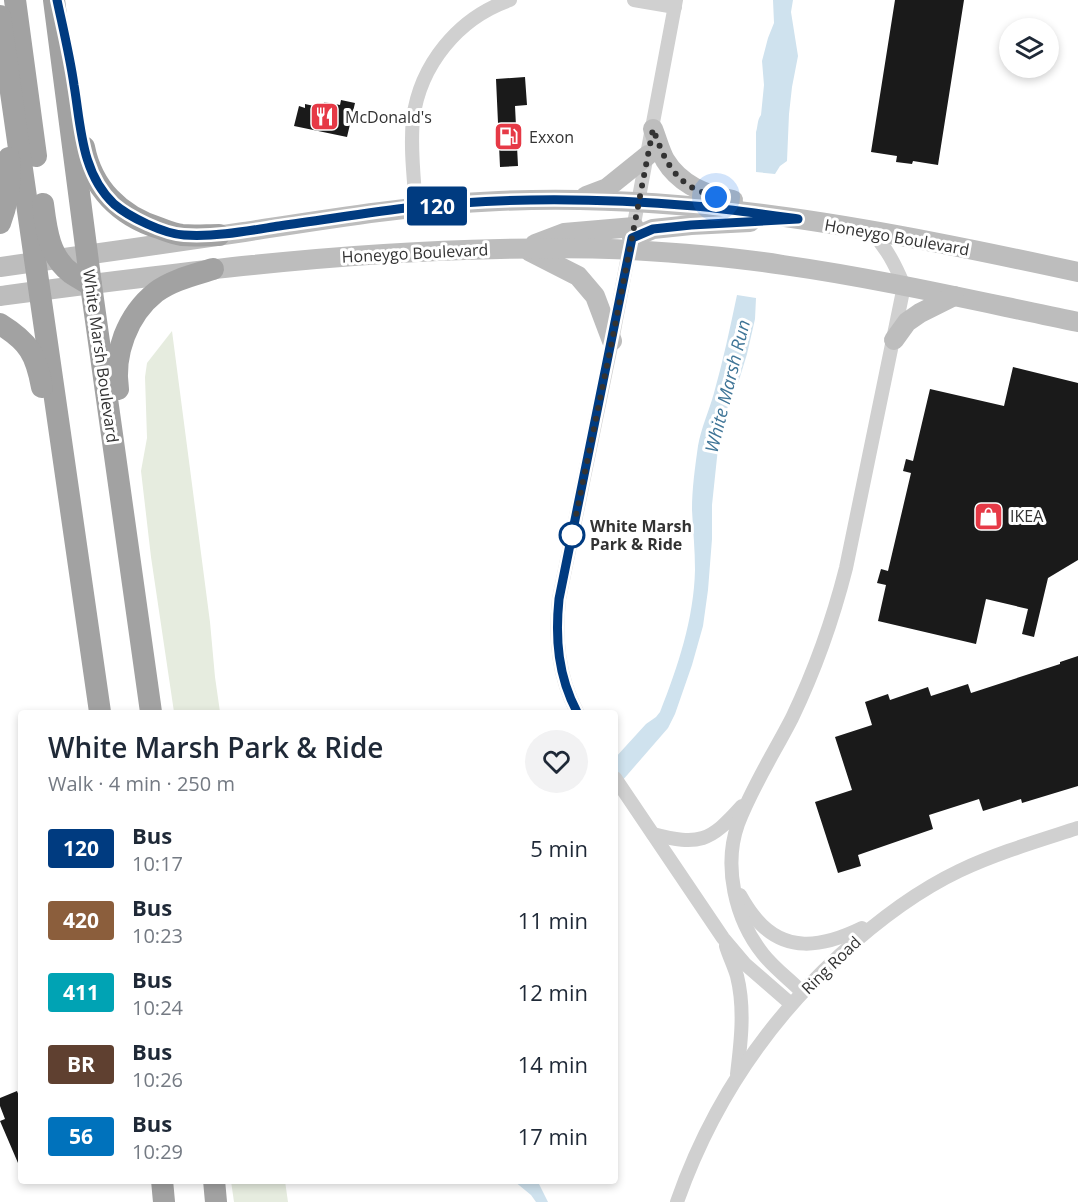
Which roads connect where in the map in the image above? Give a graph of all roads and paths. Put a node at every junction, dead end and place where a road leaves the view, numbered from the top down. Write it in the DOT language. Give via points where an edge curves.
graph roads {
  1 [pos="15,0"];
  2 [pos="56,0"];
  3 [pos="510,0"];
  4 [pos="634,0"];
  5 [pos="676,3"];
  6 [pos="0,16"];
  7 [pos="0,85"];
  8 [pos="653,129"];
  9 [pos="648,155"];
  10 [pos="572,200"];
  11 [pos="639,202"];
  12 [pos="416,207"];
  13 [pos="798,219"];
  14 [pos="0,223"];
  15 [pos="841,226"];
  16 [pos="871,231"];
  17 [pos="219,235"];
  18 [pos="632,238"];
  19 [pos="524,249"];
  20 [pos="87,255"];
  21 [pos="47,261"];
  22 [pos="0,267"];
  23 [pos="213,269"];
  24 [pos="1078,272"];
  25 [pos="91,285"];
  26 [pos="904,286"];
  27 [pos="40,291"];
  28 [pos="0,296"];
  29 [pos="954,296"];
  30 [pos="1078,322"];
  31 [pos="0,324"];
  32 [pos="894,340"];
  33 [pos="612,341"];
  34 [pos="81,581"];
  35 [pos="100,710"];
  36 [pos="151,710"];
  37 [pos="156,710"];
  38 [pos="576,710"];
  39 [pos="618,782"];
  40 [pos="751,796"];
  41 [pos="1078,828"];
  42 [pos="653,834"];
  43 [pos="733,883"];
  44 [pos="883,918"];
  45 [pos="723,938"];
  46 [pos="802,992"];
  47 [pos="791,1004"];
  48 [pos="737,1076"];
  49 [pos="162,1184"];
  50 [pos="214,1184"];
  51 [pos="164,1202"];
  52 [pos="216,1202"];
  53 [pos="677,1202"];
  1 -- 21 [label="highway" via="50,243"];
  2 -- 17 [label="highway" via="84,151 97,182 116,205 141,222 181,235"];
  2 -- 20 [label="highway, White Marsh Boulevard"];
  3 -- 12 [label="street" via="462,27 440,52 423,82 412,136"];
  4 -- 5 [label="street"];
  5 -- 8 [label="street"];
  6 -- 21 [label="highway"];
  7 -- 14 [label="highway" via="10,167 8,197"];
  8 -- 9 [label="street"];
  8 -- 15 [label="main road" via="665,159 693,187 716,197"];
  9 -- 10 [label="main road" via="607,188"];
  9 -- 11 [label="street"];
  10 -- 11 [label="main road, Honeygo Boulevard"];
  10 -- 12 [label="main road, Honeygo Boulevard"];
  11 -- 13 [label="main road, Honeygo Boulevard"];
  11 -- 18 [label="street"];
  12 -- 17 [label="main road, Honeygo Boulevard"];
  13 -- 15 [label="main road, Honeygo Boulevard"];
  13 -- 18 [label="main road" via="653,229"];
  15 -- 16 [label="main road, Honeygo Boulevard"];
  16 -- 24 [label="main road, Honeygo Boulevard"];
  16 -- 26 [label="street" via="884,246"];
  17 -- 20 [label="main road, Honeygo Boulevard"];
  18 -- 19 [label="main road" via="564,233"];
  18 -- 26 [label="main road"];
  18 -- 33 [label="street"];
  19 -- 23 [label="main road, Honeygo Boulevard" via="417,251"];
  19 -- 33 [label="main road" via="584,282 595,296"];
  20 -- 21 [label="main road, Honeygo Boulevard"];
  20 -- 25 [label="highway, White Marsh Boulevard"];
  21 -- 22 [label="main road, Honeygo Boulevard"];
  21 -- 25 [label="highway"];
  21 -- 27 [label="highway"];
  23 -- 25 [label="main road, Honeygo Boulevard"];
  23 -- 37 [label="highway" via="174,282 145,302 129,326 117,357"];
  25 -- 27 [label="main road, Honeygo Boulevard"];
  25 -- 36 [label="highway, White Marsh Boulevard"];
  26 -- 29 [label="main road"];
  26 -- 32 [label="street"];
  27 -- 28 [label="main road, Honeygo Boulevard"];
  27 -- 34 [label="highway"];
  29 -- 30 [label="main road"];
  29 -- 32 [label="main road" via="920,313"];
  31 -- 34 [label="highway" via="22,339 38,364"];
  32 -- 40 [label="street" via="838,598 794,714"];
  33 -- 38 [label="street" via="558,609 559,659"];
  34 -- 35 [label="highway"];
  39 -- 42 [label="street"];
  40 -- 42 [label="street" via="726,824 699,839 687,841"];
  40 -- 43 [label="street" via="732,850"];
  41 -- 44 [label="street, Ring Road" via="958,871"];
  42 -- 45 [label="street"];
  43 -- 44 [label="street" via="753,916 786,941 828,942"];
  43 -- 46 [label="street" via="752,938 772,965"];
  44 -- 46 [label="street, Ring Road"];
  45 -- 47 [label="street"];
  45 -- 48 [label="street" via="741,1000"];
  46 -- 47 [label="street, Ring Road"];
  47 -- 48 [label="street, Ring Road"];
  48 -- 53 [label="street, Ring Road" via="704,1136"];
  49 -- 51 [label="highway"];
  50 -- 52 [label="highway"];
}
